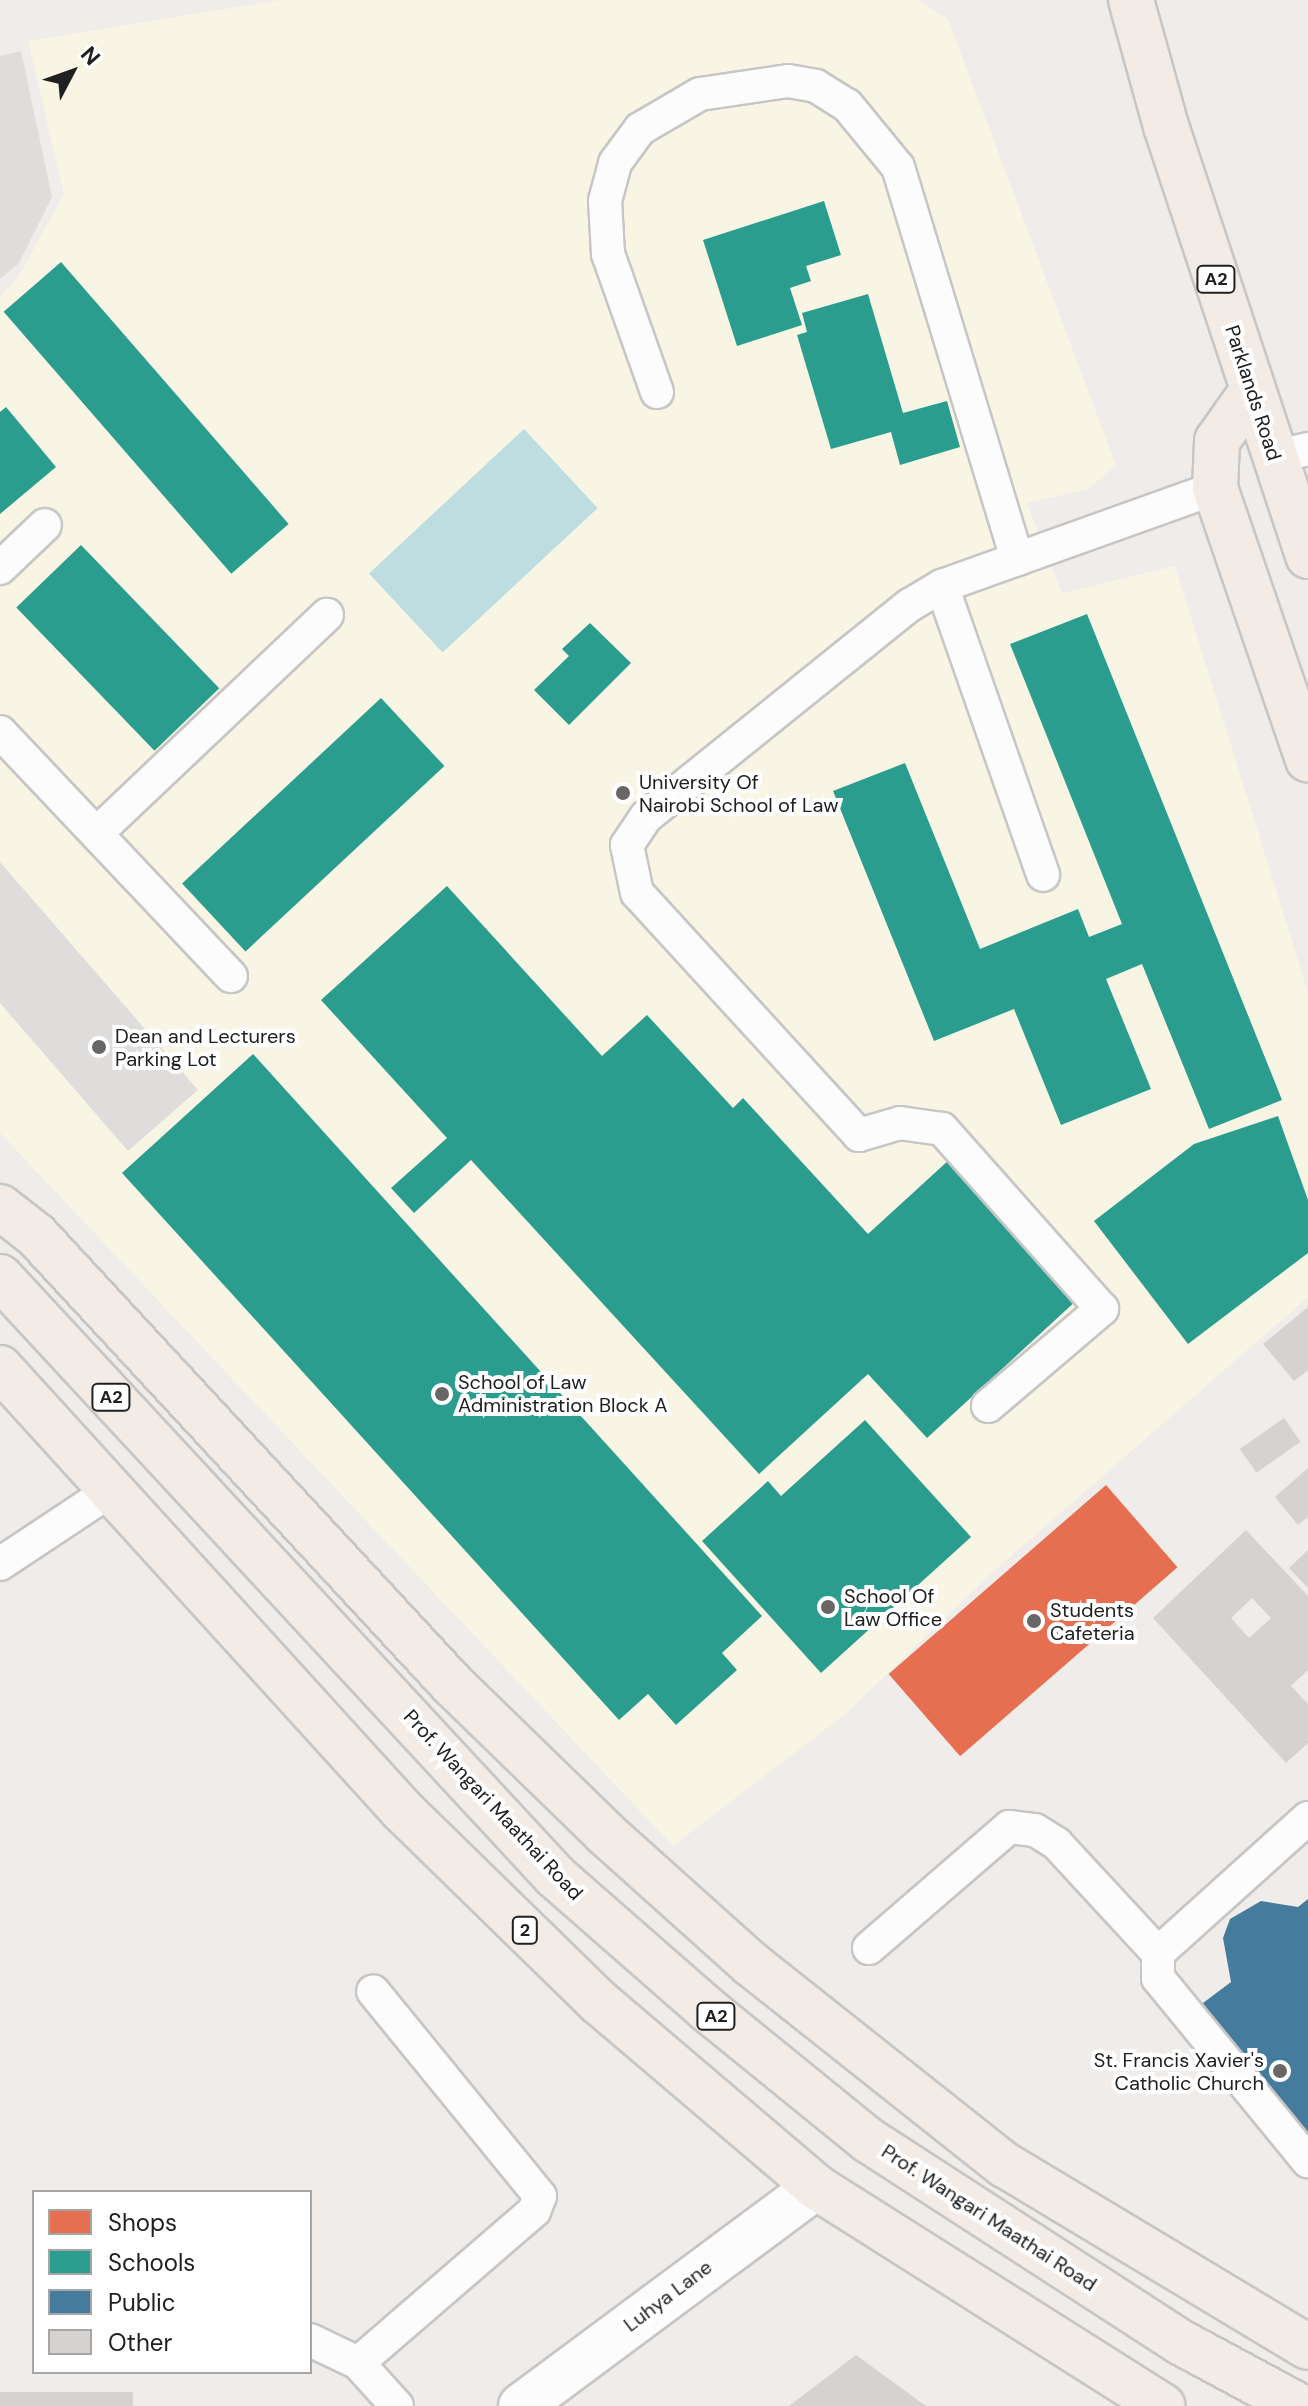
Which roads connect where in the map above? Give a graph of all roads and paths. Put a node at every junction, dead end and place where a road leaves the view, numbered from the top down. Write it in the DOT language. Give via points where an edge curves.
graph roads {
  1 [pos="1131,0"];
  2 [pos="1253,390"];
  3 [pos="657,392"];
  4 [pos="1291,457"];
  5 [pos="1215,488"];
  6 [pos="45,525"];
  7 [pos="1308,556"];
  8 [pos="1017,559"];
  9 [pos="0,568"];
  10 [pos="942,586"];
  11 [pos="327,615"];
  12 [pos="0,732"];
  13 [pos="1308,759"];
  14 [pos="97,833"];
  15 [pos="1043,875"];
  16 [pos="231,976"];
  17 [pos="0,1207"];
  18 [pos="0,1277"];
  19 [pos="0,1368"];
  20 [pos="988,1406"];
  21 [pos="110,1491"];
  22 [pos="0,1564"];
  23 [pos="1308,1818"];
  24 [pos="869,1948"];
  25 [pos="1158,1953"];
  26 [pos="373,1991"];
  27 [pos="1308,2161"];
  28 [pos="816,2187"];
  29 [pos="312,2341"];
  30 [pos="1308,2347"];
  31 [pos="358,2363"];
  32 [pos="1150,2401"];
  33 [pos="397,2406"];
  34 [pos="521,2406"];
  35 [pos="1299,2406"];
  1 -- 2 [label="main road, Parklands Road / A2" via="1166,126"];
  2 -- 4 [label="main road, Parklands Road / A2"];
  2 -- 5 [label="main road" via="1217,441"];
  3 -- 8 [label="lane" via="608,254 605,201 615,163 640,129 700,94 788,81 816,86 847,105 898,167"];
  4 -- 7 [label="main road, Parklands Road / A2"];
  5 -- 8 [label="lane"];
  5 -- 13 [label="main road"];
  6 -- 9 [label="lane"];
  8 -- 10 [label="lane"];
  10 -- 15 [label="lane"];
  10 -- 20 [label="lane" via="828,669 646,817 627,845 637,893 859,1135 919,1122 942,1129 1102,1309"];
  11 -- 14 [label="lane"];
  12 -- 14 [label="lane"];
  14 -- 16 [label="lane"];
  17 -- 30 [label="main road" via="36,1235 451,1683 605,1833 751,1964 1005,2165"];
  18 -- 35 [label="main road, Prof. Wangari Maathai Road / A2" via="555,1876 708,2010 868,2140 1182,2343"];
  19 -- 21 [label="main road, 2"];
  21 -- 22 [label="lane"];
  21 -- 28 [label="main road, 2" via="402,1810 600,2003"];
  23 -- 25 [label="lane"];
  24 -- 25 [label="lane" via="1009,1827 1035,1830 1057,1844"];
  25 -- 27 [label="lane" via="1158,1978"];
  26 -- 31 [label="lane" via="540,2196 534,2211"];
  28 -- 32 [label="main road, 2"];
  28 -- 34 [label="street, Luhya Lane"];
  29 -- 31 [label="lane"];
  31 -- 33 [label="lane"];
}
